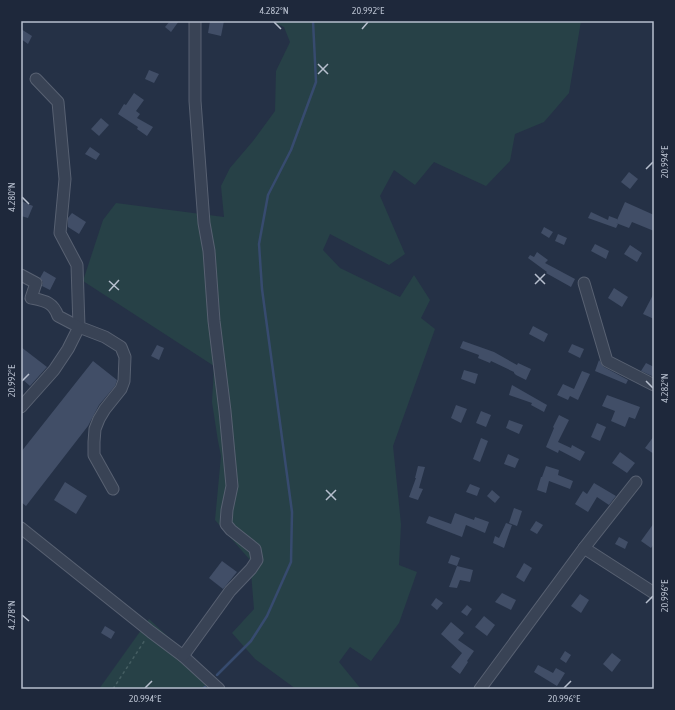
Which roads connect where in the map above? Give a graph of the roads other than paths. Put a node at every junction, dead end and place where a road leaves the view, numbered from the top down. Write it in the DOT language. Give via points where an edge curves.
graph roads {
  1 [pos="195,21"];
  2 [pos="36,79"];
  3 [pos="21,275"];
  4 [pos="584,283"];
  5 [pos="79,327"];
  6 [pos="654,385"];
  7 [pos="21,406"];
  8 [pos="636,482"];
  9 [pos="113,489"];
  10 [pos="21,528"];
  11 [pos="584,548"];
  12 [pos="654,593"];
  13 [pos="183,656"];
  14 [pos="219,689"];
  15 [pos="480,689"];
  1 -- 13 [label="street" via="195,101 204,223 209,251 232,486 226,524 255,549 258,560 230,591"];
  2 -- 5 [label="street" via="58,102 65,179 60,233 76,265"];
  3 -- 5 [label="street" via="36,283 31,298 45,301 55,308 58,316"];
  4 -- 6 [label="street" via="608,361"];
  5 -- 7 [label="street" via="54,370"];
  5 -- 9 [label="street" via="105,337 121,347 125,357 121,389 105,408 95,429 94,455"];
  8 -- 11 [label="street"];
  10 -- 13 [label="street"];
  11 -- 12 [label="street"];
  11 -- 15 [label="street"];
  13 -- 14 [label="street"];
}
